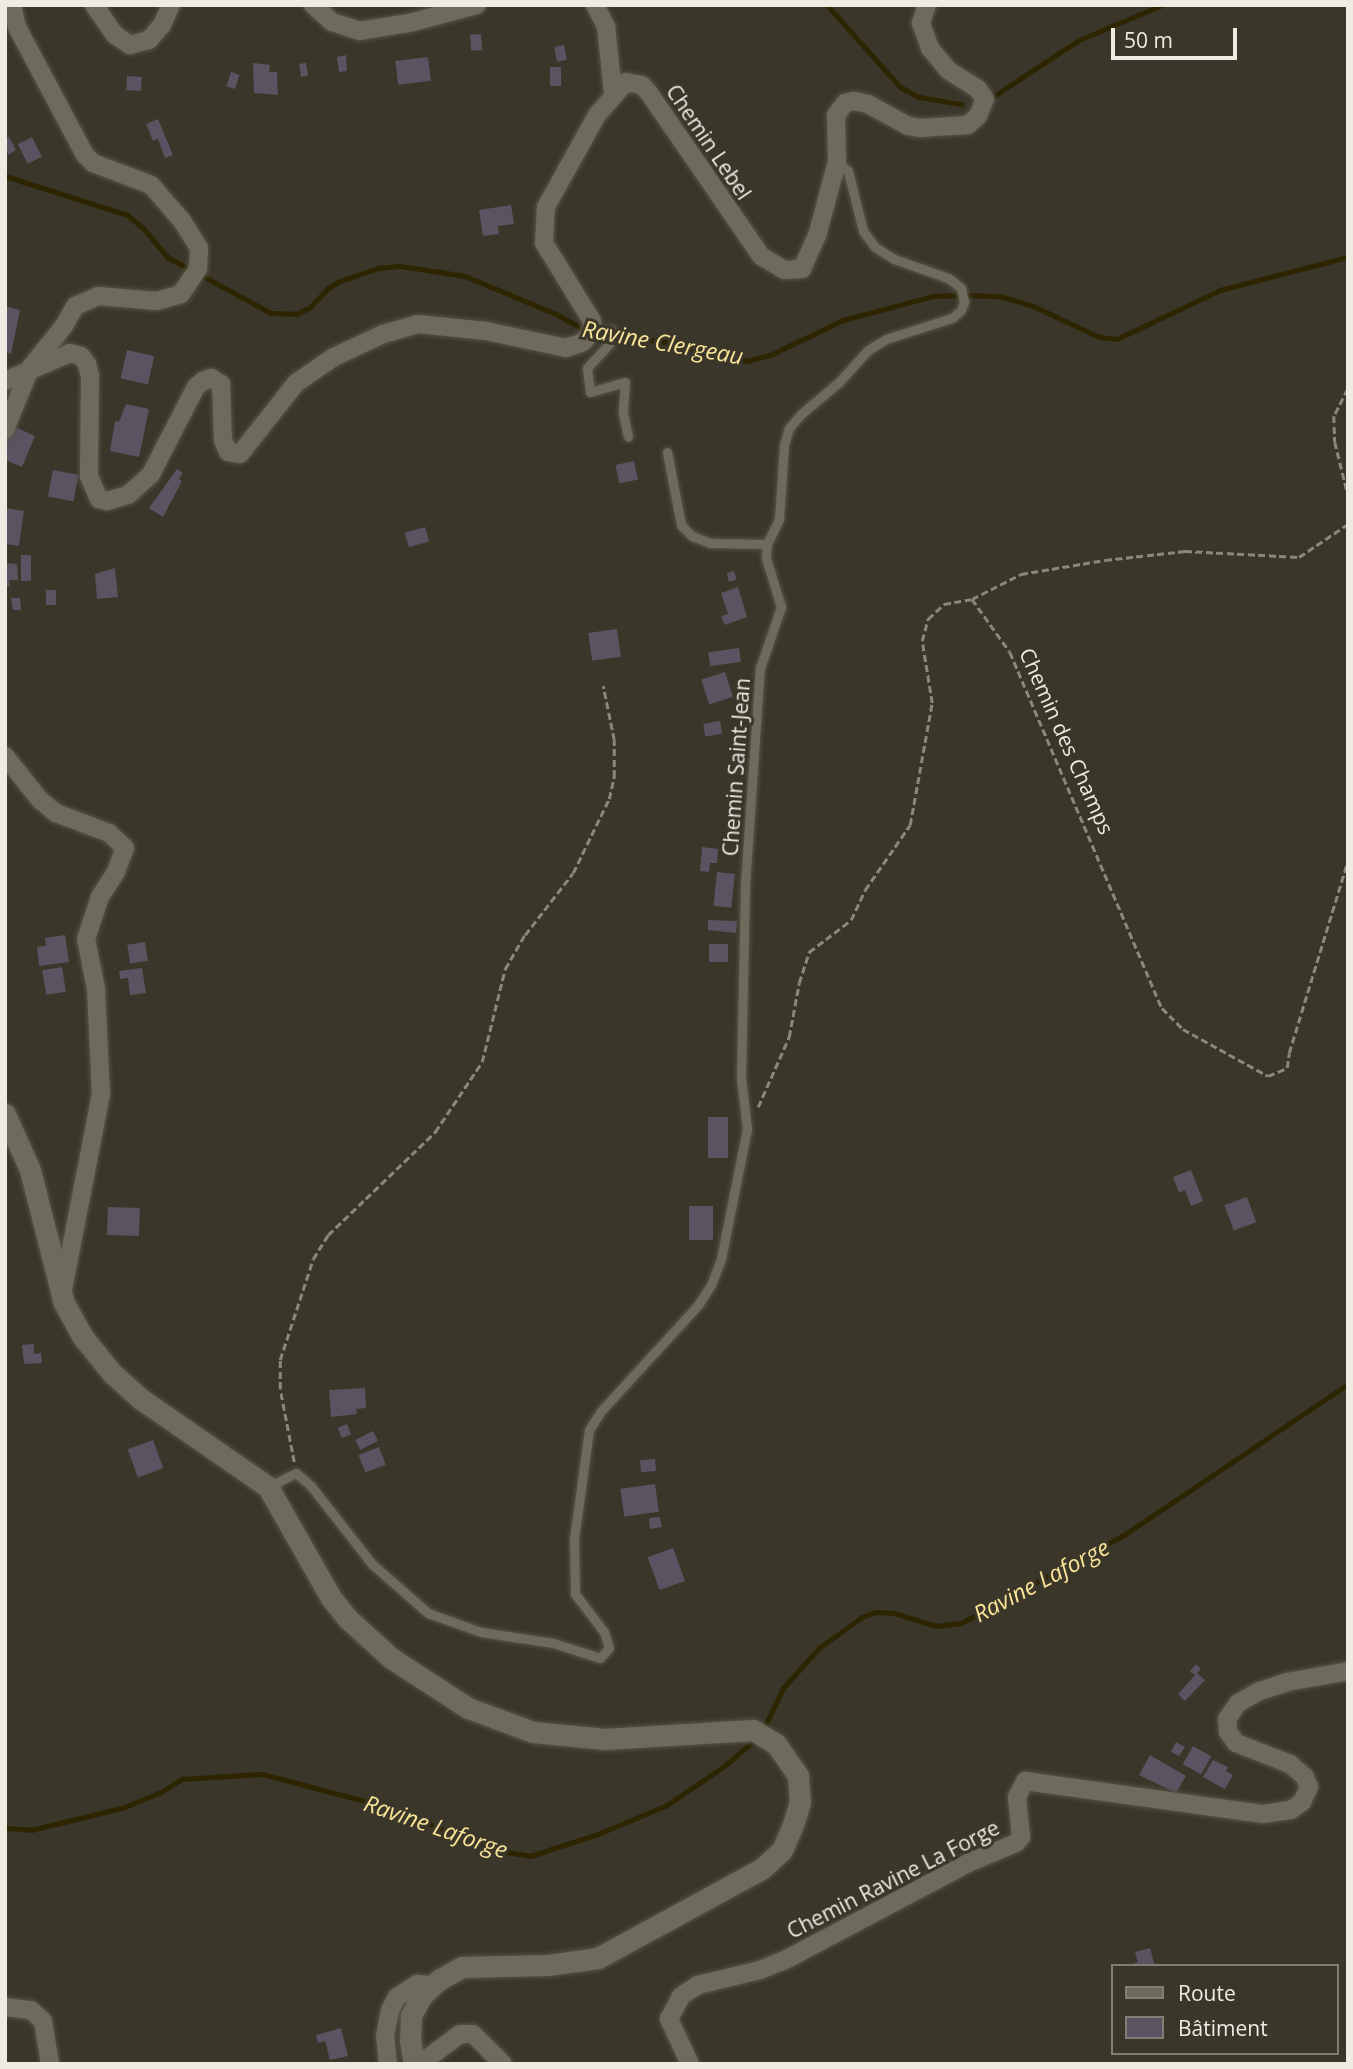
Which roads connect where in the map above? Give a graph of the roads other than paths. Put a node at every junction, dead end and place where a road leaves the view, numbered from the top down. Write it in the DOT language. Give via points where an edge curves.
graph roads {
  1 [pos="12,5"];
  2 [pos="94,5"];
  3 [pos="171,5"];
  4 [pos="313,5"];
  5 [pos="477,5"];
  6 [pos="595,5"];
  7 [pos="927,5"];
  8 [pos="11,27"];
  9 [pos="613,93"];
  10 [pos="837,162"];
  11 [pos="591,333"];
  12 [pos="30,369"];
  13 [pos="5,381"];
  14 [pos="5,430"];
  15 [pos="628,436"];
  16 [pos="667,452"];
  17 [pos="767,544"];
  18 [pos="5,756"];
  19 [pos="5,1114"];
  20 [pos="62,1295"];
  21 [pos="268,1487"];
  22 [pos="1348,1671"];
  23 [pos="433,1985"];
  24 [pos="5,2007"];
  25 [pos="50,2064"];
  26 [pos="388,2064"];
  27 [pos="414,2064"];
  28 [pos="420,2064"];
  29 [pos="503,2064"];
  30 [pos="691,2064"];
  1 -- 8 [label="street"];
  2 -- 3 [label="street" via="115,35 130,45 149,40 162,26"];
  4 -- 5 [label="street" via="332,22 359,31"];
  6 -- 9 [label="street" via="606,27"];
  7 -- 10 [label="street, Chemin Lebel" via="921,23 930,48 949,71 978,89 985,99 978,116 968,125 920,128 868,104 845,103 836,115"];
  8 -- 12 [label="street" via="85,155 93,163 151,185 199,248 198,269 181,294 157,301 98,296 75,306"];
  9 -- 10 [label="street, Chemin Lebel" via="626,82 642,85 761,256 784,270 802,269 817,236"];
  9 -- 11 [label="street" via="555,188 546,207 543,231 554,264 592,321"];
  10 -- 17 [label="lane, Chemin Saint-Jean" via="848,171 863,230 875,247 894,259 948,278 961,288 964,302 952,318 886,339 868,350 795,421 784,445 779,519"];
  11 -- 12 [label="street" via="583,342 566,348 486,331 418,324 383,334 334,357 296,383 240,454 228,452 223,440 221,383 211,378 196,387 151,474 128,495 107,501 99,499 89,476 88,364 69,353"];
  11 -- 15 [label="lane" via="612,330 611,342 587,368 590,391 625,382 622,413"];
  12 -- 13 [label="street"];
  12 -- 14 [label="street"];
  16 -- 17 [label="lane" via="681,525 692,536 710,543"];
  17 -- 21 [label="lane, Chemin Saint-Jean" via="766,558 781,607 760,668 745,886 741,1078 747,1129 721,1259 711,1285 589,1430 573,1539 575,1594 604,1632 609,1648 600,1658 553,1643 481,1632 428,1613 372,1564 296,1473"];
  18 -- 20 [label="street" via="56,813 109,833 125,848 100,897 86,939 96,989 102,1094"];
  19 -- 20 [label="main road" via="30,1170"];
  20 -- 21 [label="main road" via="82,1336 112,1373 141,1399"];
  21 -- 23 [label="main road" via="318,1577 347,1618 391,1658 468,1708 533,1732 605,1739 754,1730 776,1744 798,1776 800,1802 794,1822 782,1850 763,1868 598,1958 548,1965 462,1967"];
  22 -- 30 [label="street, Chemin Ravine La Forge" via="1260,1691 1238,1703 1227,1719 1228,1732 1236,1743 1290,1764 1305,1777 1308,1787 1302,1802 1291,1810 1262,1814 1026,1781 1017,1797 1021,1837 1016,1843 968,1863 787,1959 698,1985 681,1996 668,2018"];
  23 -- 26 [label="street" via="417,1983 397,1997 385,2036"];
  23 -- 27 [label="main road" via="411,2016"];
  24 -- 25 [label="street" via="31,2010 43,2021"];
  28 -- 29 [label="street" via="460,2034 473,2034"];
}
